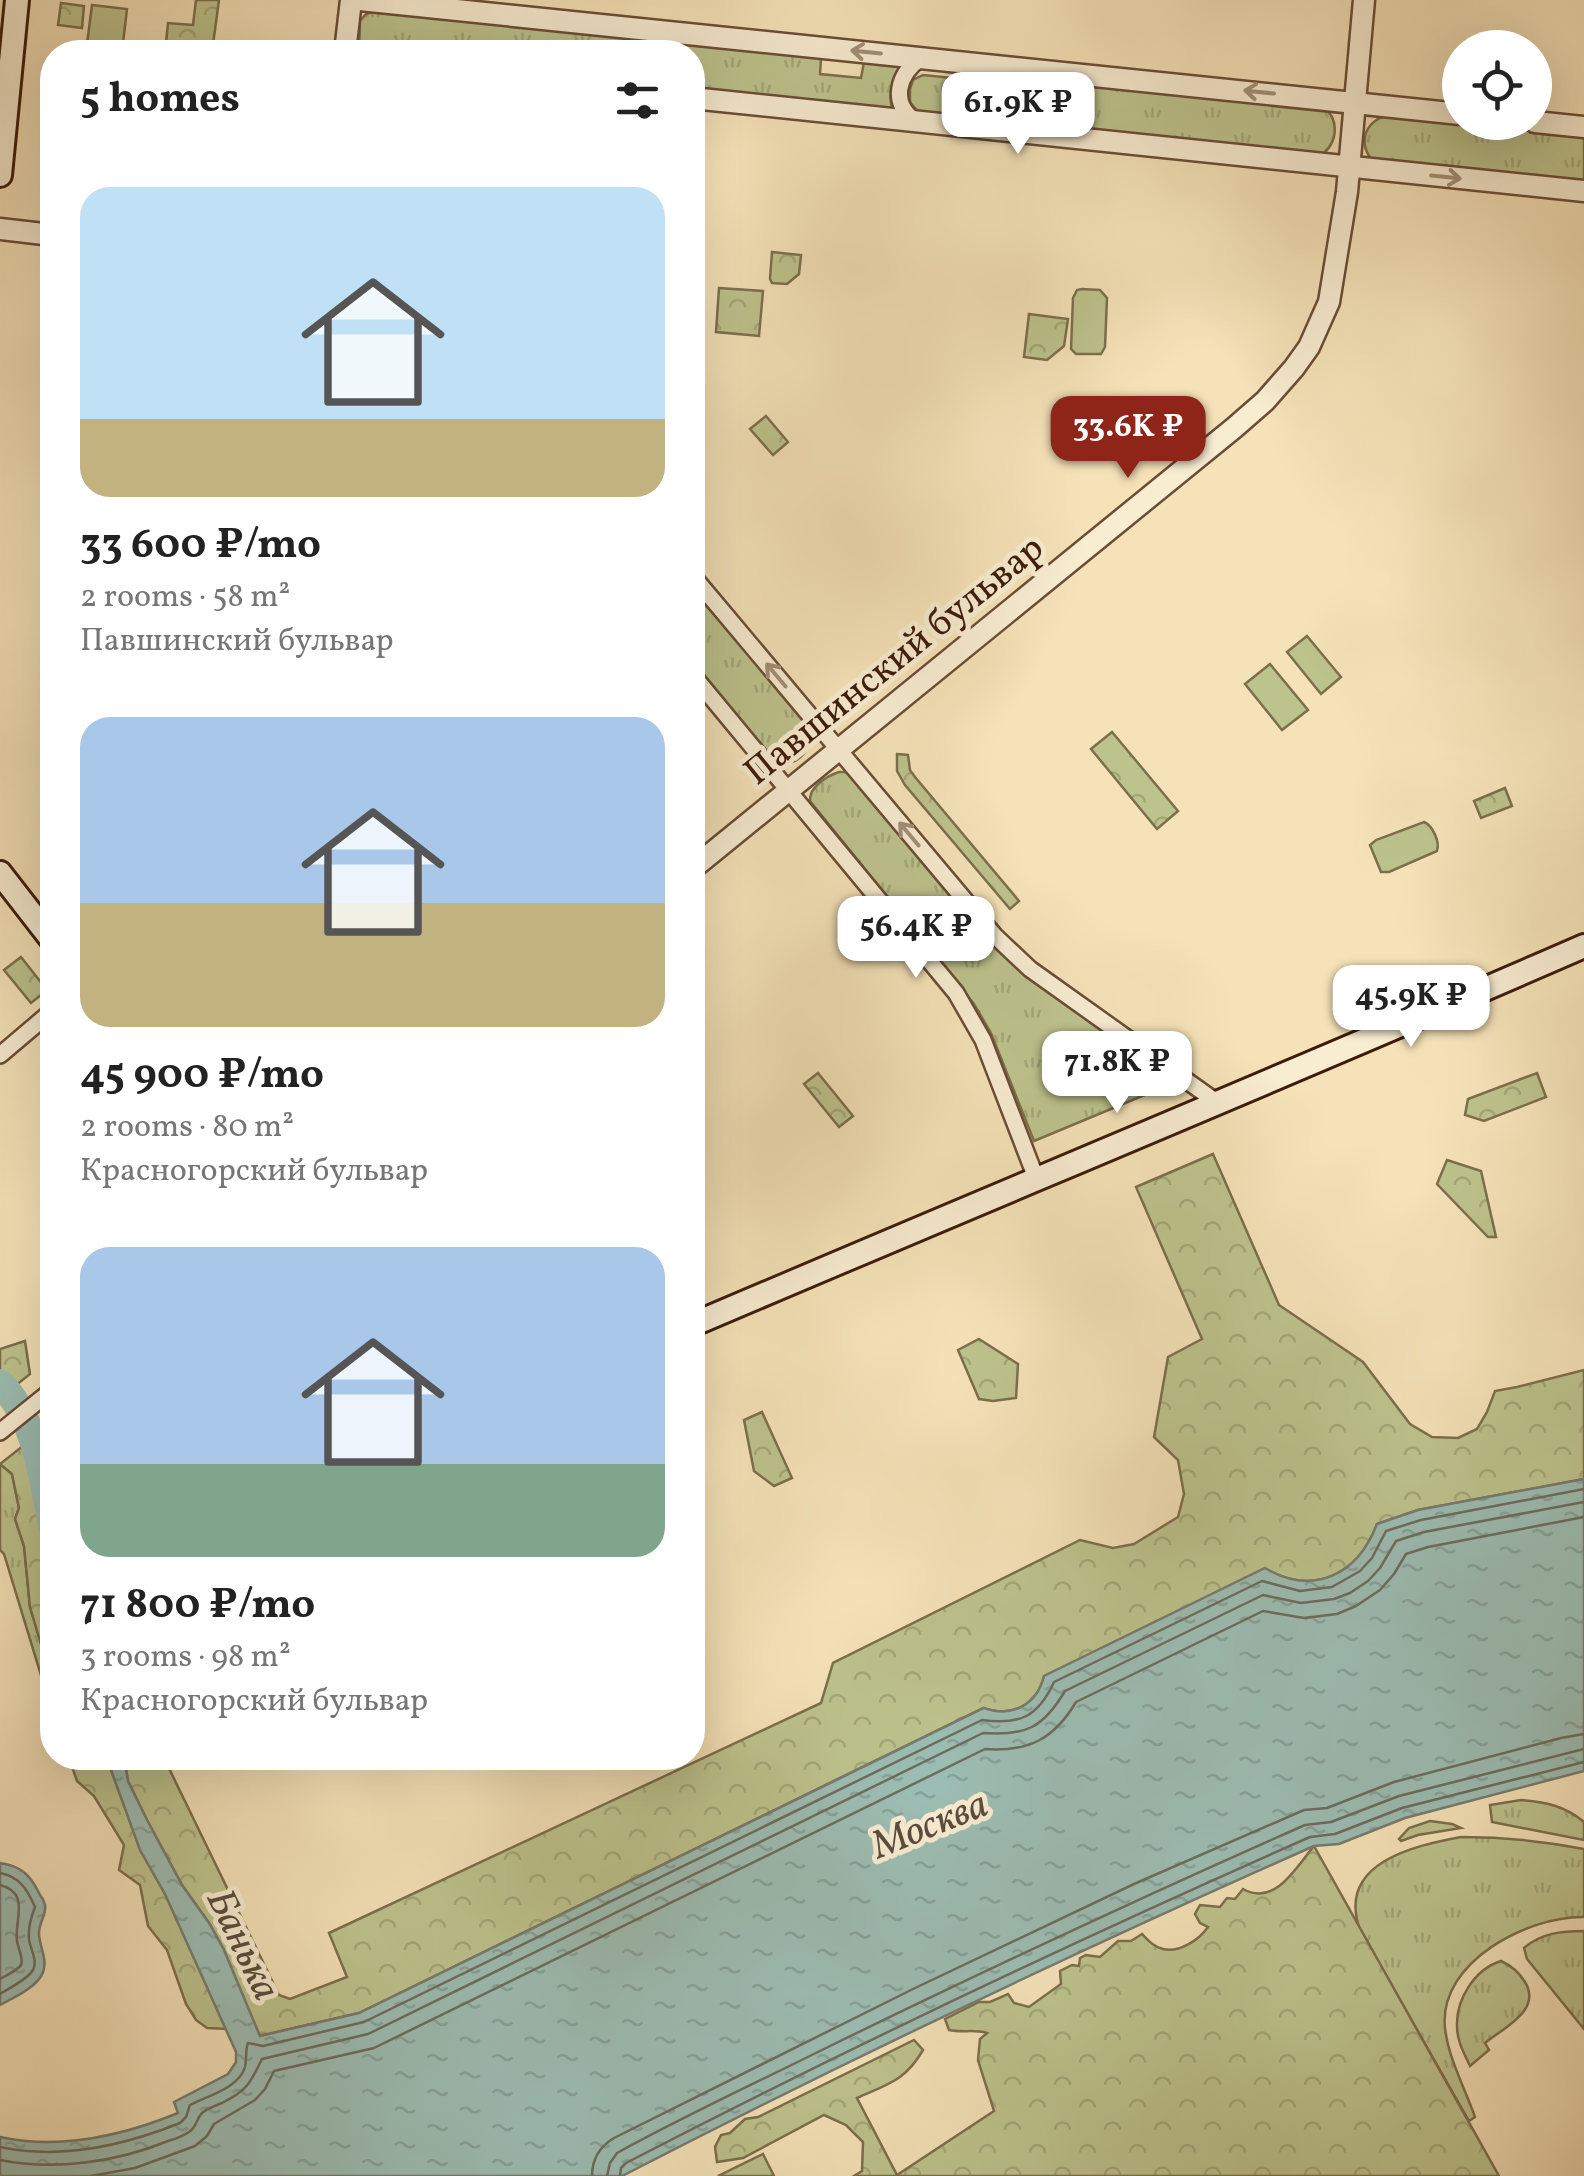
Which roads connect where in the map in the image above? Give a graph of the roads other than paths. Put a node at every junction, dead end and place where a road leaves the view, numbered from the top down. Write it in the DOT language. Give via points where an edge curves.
graph roads {
  1 [pos="17,0"];
  2 [pos="351,0"];
  3 [pos="360,0"];
  4 [pos="1364,0"];
  5 [pos="346,40"];
  6 [pos="921,58"];
  7 [pos="705,99"];
  8 [pos="1356,103"];
  9 [pos="1442,112"];
  10 [pos="914,120"];
  11 [pos="1552,124"];
  12 [pos="1584,127"];
  13 [pos="1349,166"];
  14 [pos="0,175"];
  15 [pos="1584,191"];
  16 [pos="0,229"];
  17 [pos="40,234"];
  18 [pos="705,590"];
  19 [pos="705,690"];
  20 [pos="840,749"];
  21 [pos="788,791"];
  22 [pos="705,858"];
  23 [pos="0,873"];
  24 [pos="40,925"];
  25 [pos="1584,946"];
  26 [pos="40,1021"];
  27 [pos="0,1055"];
  28 [pos="1218,1103"];
  29 [pos="1036,1178"];
  30 [pos="705,1319"];
  31 [pos="40,1400"];
  32 [pos="0,1432"];
  1 -- 14 [label="main road"];
  2 -- 5 [label="street"];
  6 -- 3 [label="street, one-way"];
  4 -- 8 [label="street"];
  8 -- 6 [label="street, one-way"];
  6 -- 10 [label="street" via="900,88 903,112"];
  7 -- 10 [label="street"];
  8 -- 9 [label="street"];
  8 -- 13 [label="street, Павшинский бульвар"];
  10 -- 13 [label="street"];
  11 -- 12 [label="street"];
  13 -- 15 [label="street, one-way"];
  13 -- 20 [label="street, Павшинский бульвар" via="1330,302 1309,347 1279,387"];
  16 -- 17 [label="street"];
  20 -- 18 [label="street, one-way"];
  19 -- 21 [label="street"];
  20 -- 21 [label="street, Павшинский бульвар"];
  28 -- 20 [label="street, one-way" via="1030,969"];
  21 -- 22 [label="street, Павшинский бульвар"];
  21 -- 29 [label="street" via="972,1018"];
  23 -- 24 [label="main road"];
  25 -- 28 [label="main road"];
  26 -- 27 [label="street"];
  28 -- 29 [label="main road"];
  29 -- 30 [label="main road"];
  31 -- 32 [label="street"];
}
